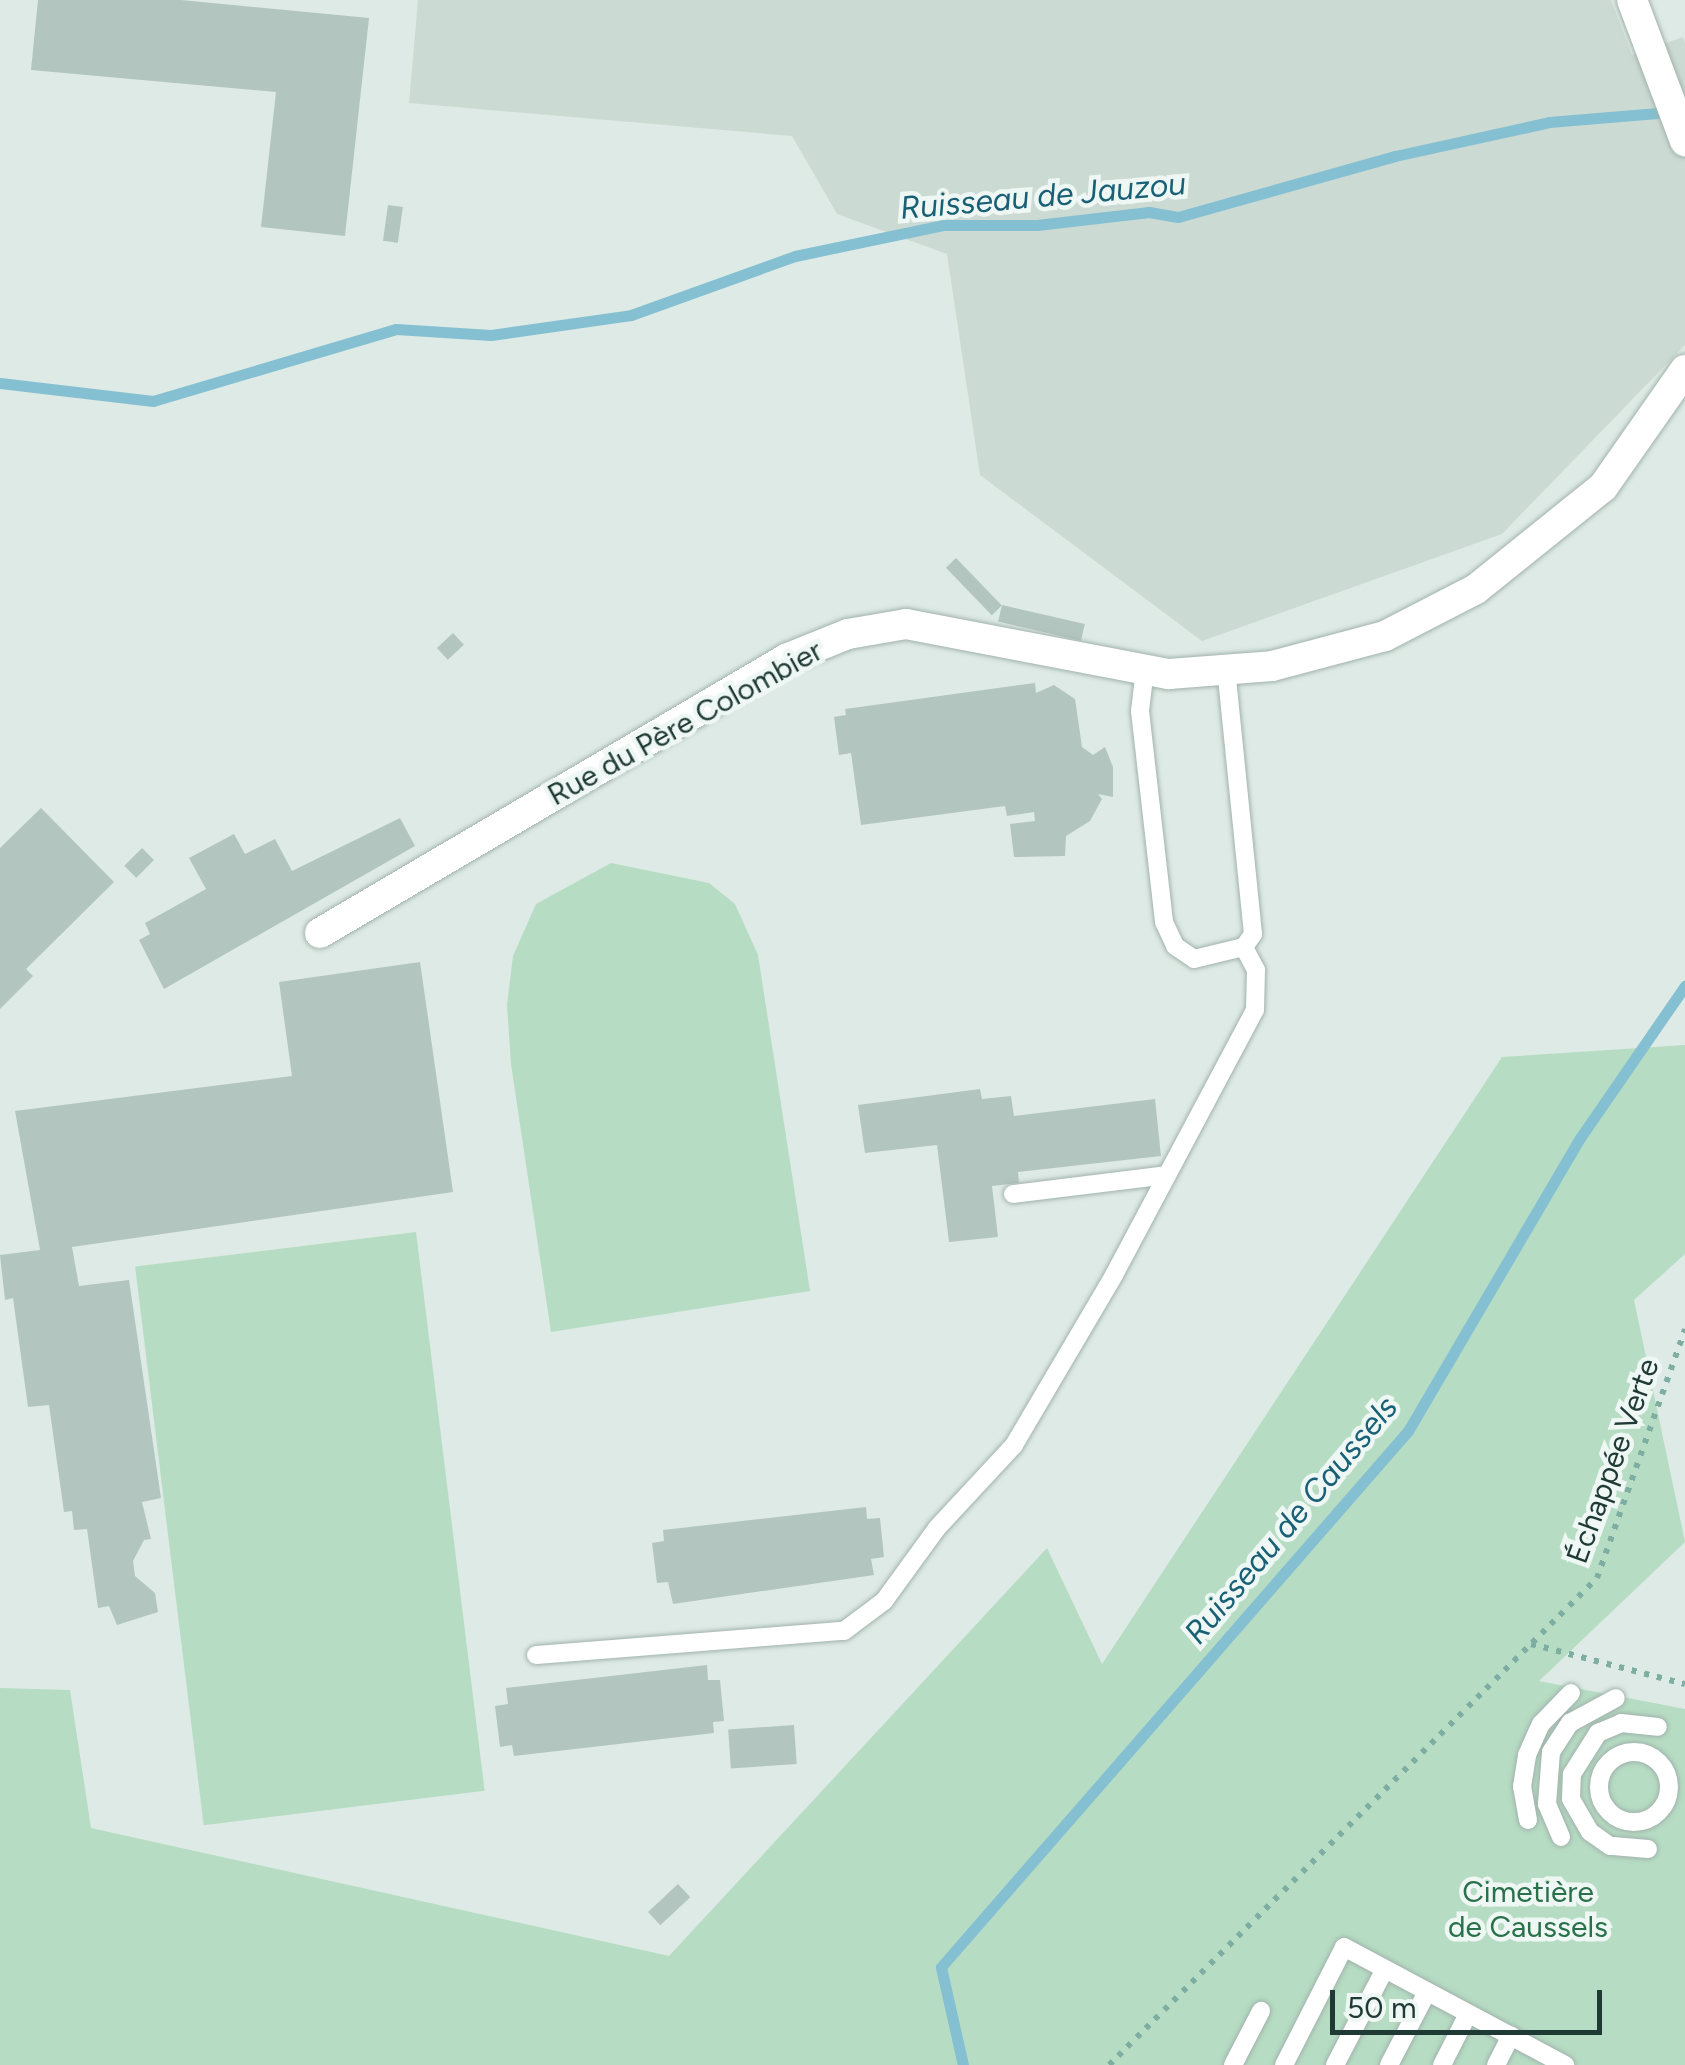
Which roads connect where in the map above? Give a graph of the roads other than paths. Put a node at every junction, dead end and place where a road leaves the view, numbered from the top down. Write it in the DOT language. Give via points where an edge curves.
graph roads {
  1 [pos="1632,0"];
  2 [pos="1684,138"];
  3 [pos="1685,370"];
  4 [pos="1145,669"];
  5 [pos="1226,670"];
  6 [pos="320,932"];
  7 [pos="1244,947"];
  8 [pos="1168,1176"];
  9 [pos="1013,1194"];
  10 [pos="536,1655"];
  11 [pos="1571,1693"];
  12 [pos="1616,1698"];
  13 [pos="1658,1726"];
  14 [pos="1521,1752"];
  15 [pos="1549,1761"];
  16 [pos="1574,1768"];
  17 [pos="1601,1776"];
  18 [pos="1676,1797"];
  19 [pos="1528,1820"];
  20 [pos="1561,1837"];
  21 [pos="1648,1849"];
  22 [pos="1385,1969"];
  23 [pos="1427,1992"];
  24 [pos="1261,2011"];
  25 [pos="1468,2014"];
  26 [pos="1511,2036"];
  27 [pos="1558,2063"];
  28 [pos="1233,2065"];
  29 [pos="1284,2065"];
  30 [pos="1334,2065"];
  31 [pos="1389,2065"];
  32 [pos="1442,2065"];
  33 [pos="1496,2065"];
  1 -- 2 [label="street"];
  3 -- 5 [label="street, Rue du Père Colombier" via="1603,487 1476,589 1385,636 1272,666"];
  4 -- 5 [label="street, Rue du Père Colombier"];
  4 -- 6 [label="street, Rue du Père Colombier" via="906,624 848,634 786,659"];
  4 -- 7 [label="lane" via="1140,711 1164,922 1175,946 1194,959"];
  5 -- 7 [label="lane" via="1252,904 1253,934"];
  7 -- 8 [label="lane" via="1256,970 1255,1010"];
  8 -- 9 [label="lane"];
  8 -- 10 [label="lane" via="1014,1446 937,1528 884,1601 844,1631"];
  11 -- 14 [label="lane"];
  12 -- 15 [label="lane" via="1570,1723"];
  13 -- 16 [label="lane" via="1610,1727 1588,1741"];
  14 -- 15 [label="lane"];
  14 -- 19 [label="lane"];
  15 -- 16 [label="lane"];
  15 -- 20 [label="lane" via="1547,1804"];
  16 -- 17 [label="lane"];
  16 -- 21 [label="lane" via="1572,1799 1590,1832 1610,1846"];
  17 -- 18 [label="lane" via="1622,1754 1643,1753 1667,1774"];
  17 -- 18 [label="lane" via="1604,1806 1629,1822"];
  22 -- 23 [label="lane"];
  22 -- 29 [label="lane" via="1344,1947"];
  22 -- 30 [label="lane"];
  23 -- 25 [label="lane"];
  23 -- 31 [label="lane"];
  24 -- 28 [label="lane"];
  25 -- 26 [label="lane"];
  25 -- 32 [label="lane"];
  26 -- 27 [label="lane"];
  26 -- 33 [label="lane"];
}
